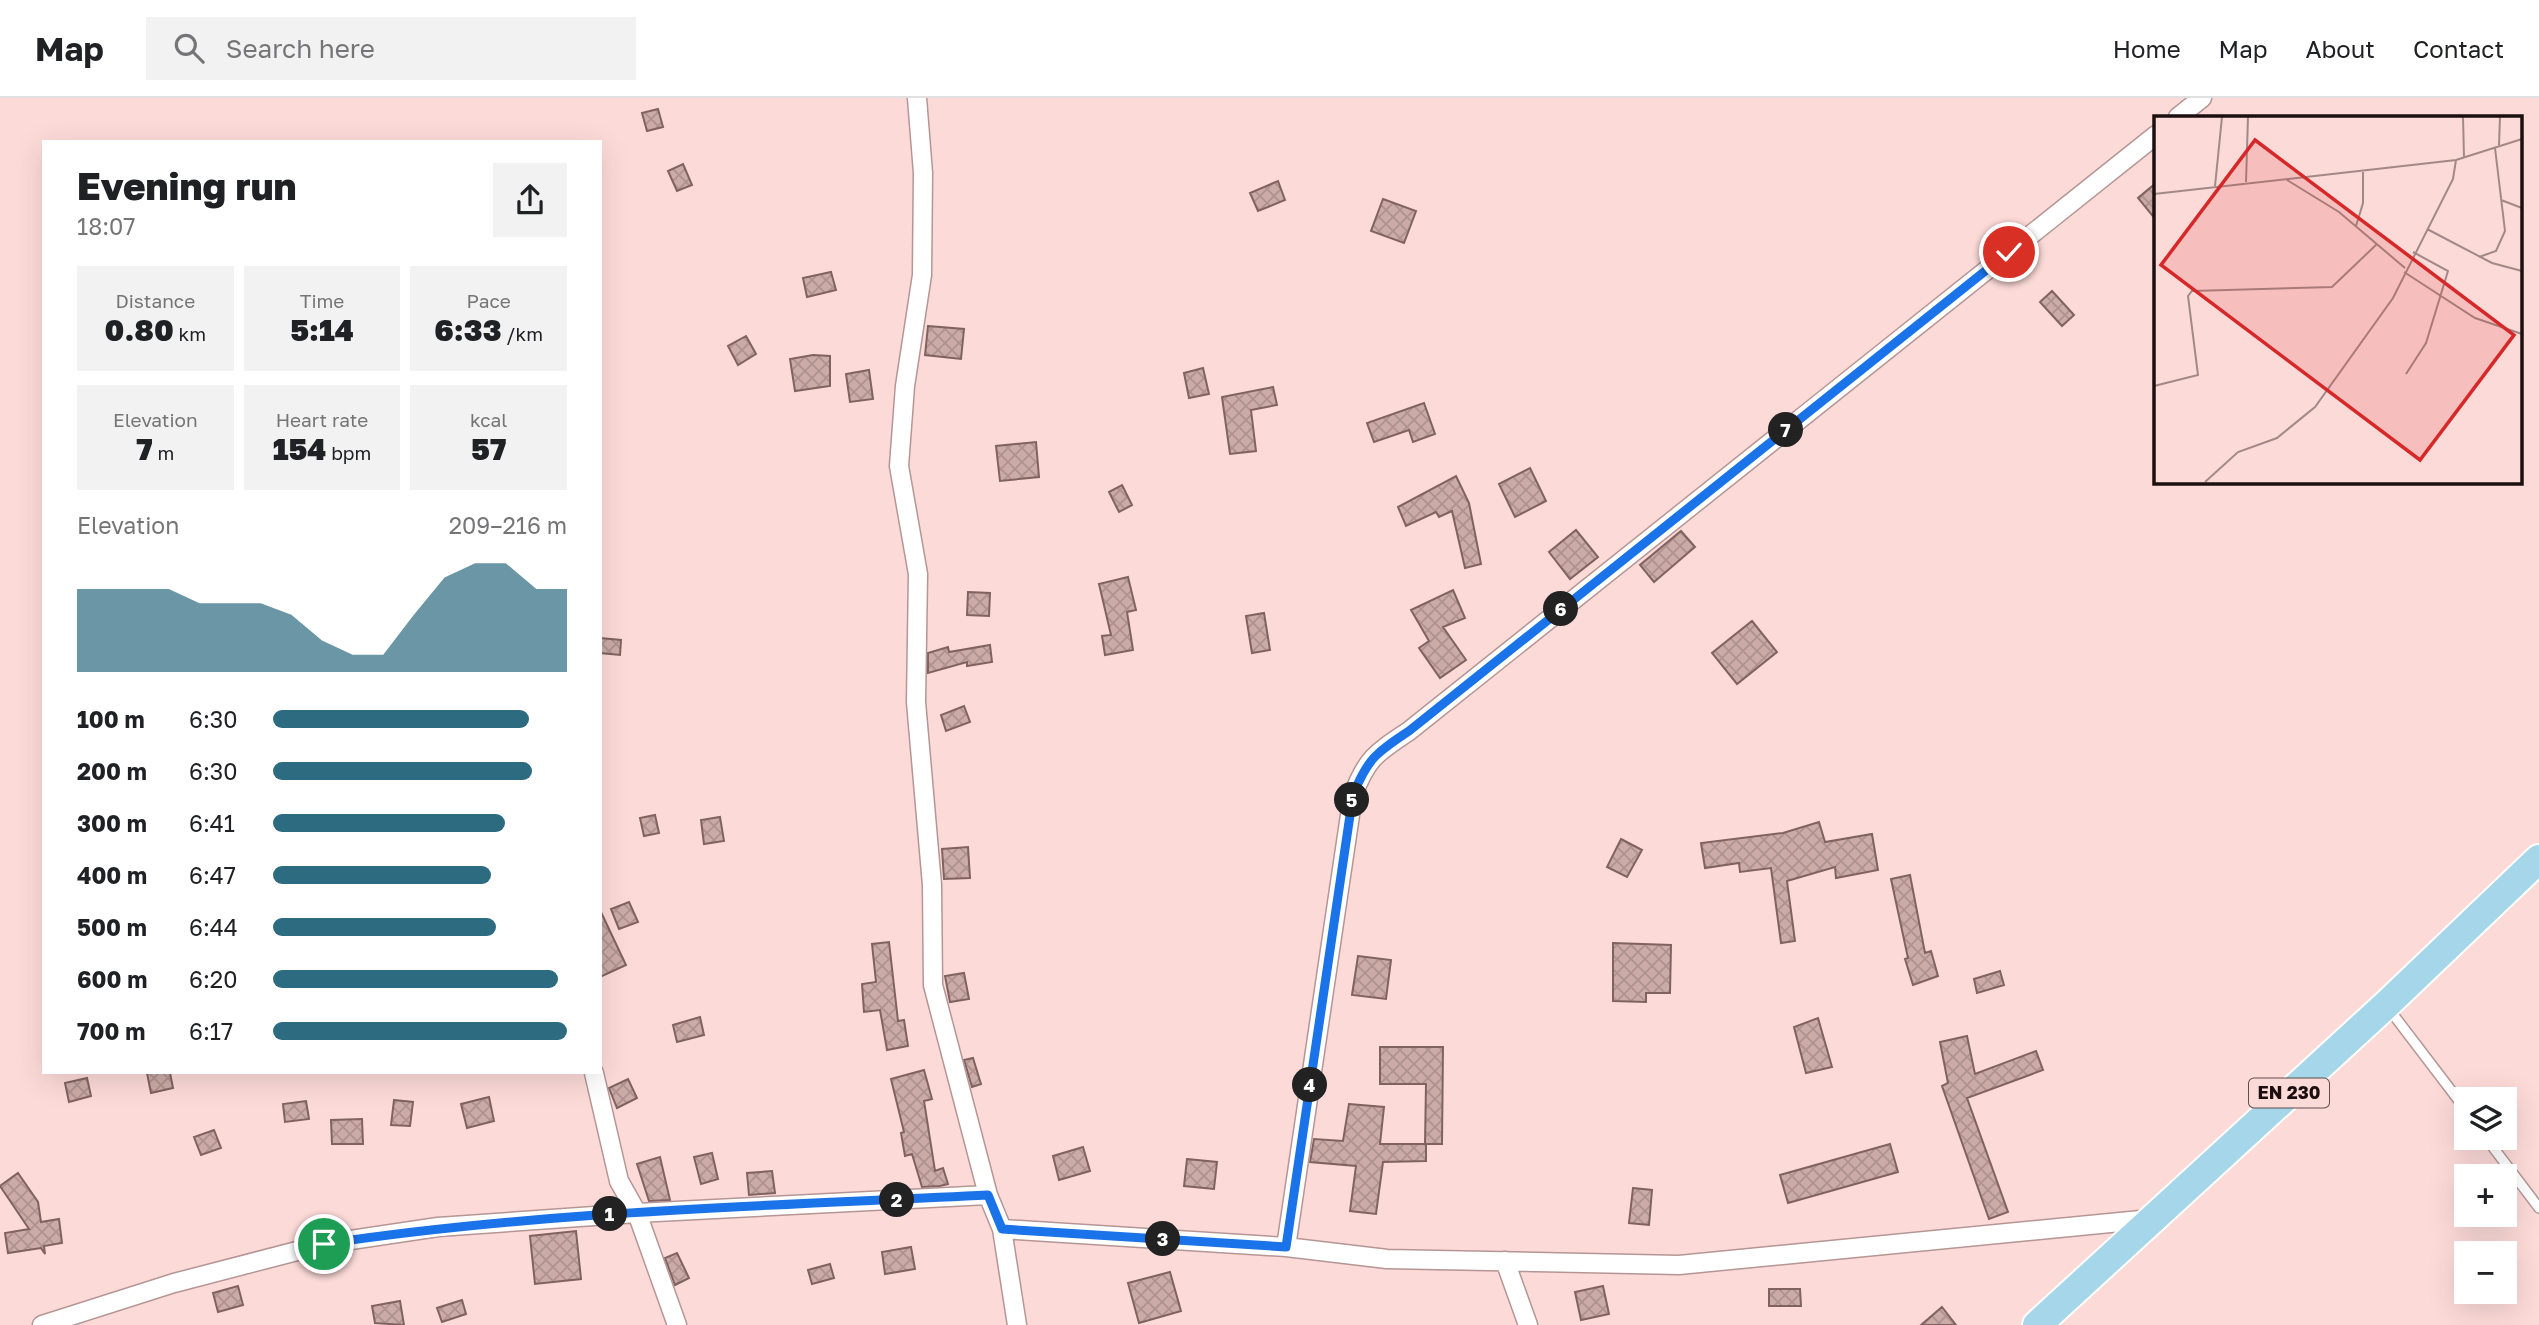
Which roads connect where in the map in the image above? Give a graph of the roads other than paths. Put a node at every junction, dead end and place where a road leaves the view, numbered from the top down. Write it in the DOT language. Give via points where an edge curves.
graph roads {
  1 [pos="918,98"];
  2 [pos="2202,98"];
  3 [pos="2179,116"];
  4 [pos="2154,137"];
  5 [pos="2539,859"];
  6 [pos="2386,1005"];
  7 [pos="594,1074"];
  8 [pos="2454,1094"];
  9 [pos="2495,1150"];
  10 [pos="988,1195"];
  11 [pos="2539,1208"];
  12 [pos="637,1213"];
  13 [pos="2151,1219"];
  14 [pos="1002,1229"];
  15 [pos="1286,1247"];
  16 [pos="1506,1261"];
  17 [pos="42,1325"];
  18 [pos="677,1325"];
  19 [pos="1017,1325"];
  20 [pos="1528,1325"];
  21 [pos="2037,1325"];
  1 -- 10 [label="street" via="922,275 905,386 899,466 918,574 916,702 932,885 933,985"];
  2 -- 3 [label="street"];
  4 -- 15 [label="street" via="1378,752 1364,768 1353,795"];
  5 -- 6 [label="main road, EN 230"];
  6 -- 8 [label="lane"];
  6 -- 13 [label="main road, EN 230"];
  7 -- 12 [label="street" via="619,1181"];
  9 -- 11 [label="lane"];
  10 -- 12 [label="street"];
  10 -- 14 [label="street"];
  12 -- 17 [label="street" via="438,1227 324,1244 174,1283"];
  12 -- 18 [label="street"];
  13 -- 16 [label="street" via="1679,1265"];
  13 -- 21 [label="main road, EN 230"];
  14 -- 15 [label="street"];
  14 -- 19 [label="street"];
  15 -- 16 [label="street" via="1387,1259"];
  16 -- 20 [label="street"];
}
